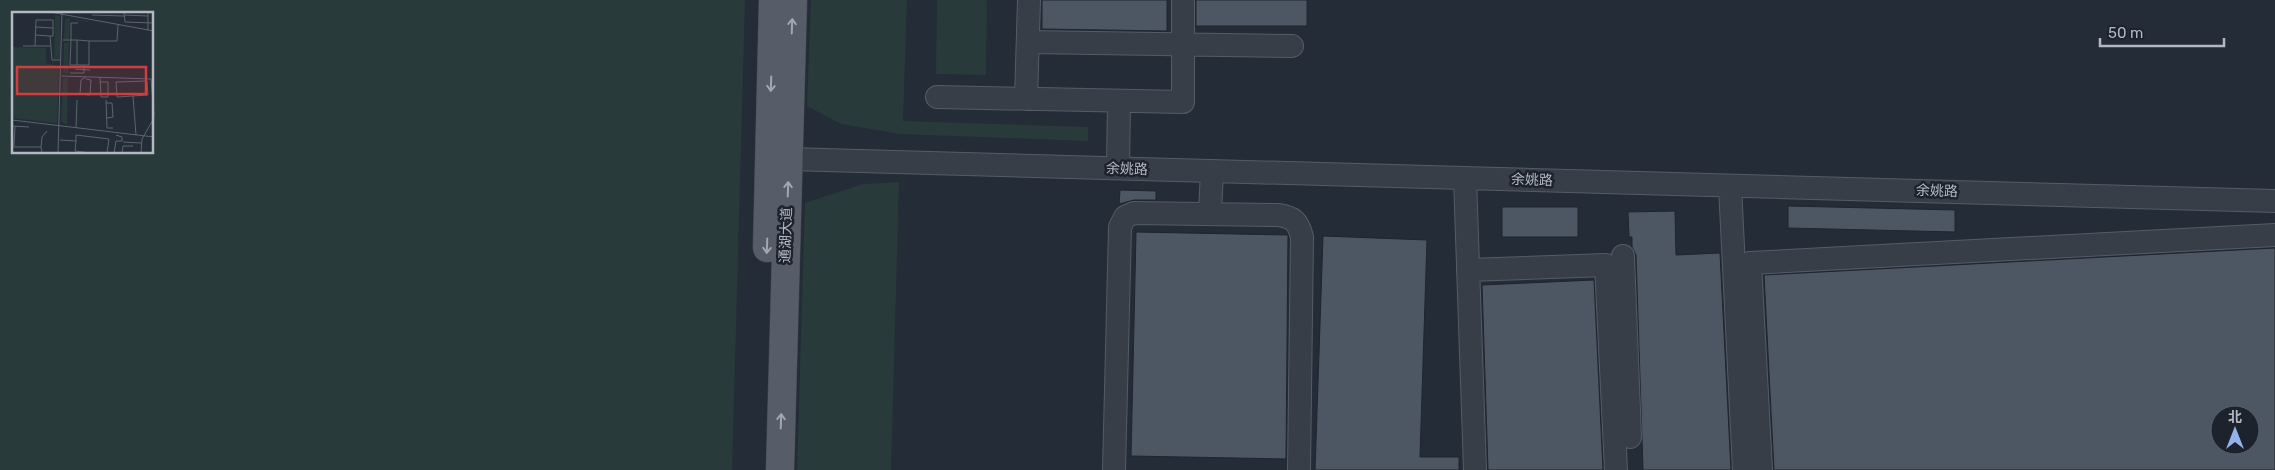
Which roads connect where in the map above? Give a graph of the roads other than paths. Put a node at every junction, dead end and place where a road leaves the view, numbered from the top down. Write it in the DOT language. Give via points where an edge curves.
graph roads {
  1 [pos="773,0"];
  2 [pos="793,0"];
  3 [pos="1028,0"];
  4 [pos="1183,0"];
  5 [pos="1028,42"];
  6 [pos="1183,44"];
  7 [pos="1292,46"];
  8 [pos="937,97"];
  9 [pos="1026,99"];
  10 [pos="1119,101"];
  11 [pos="788,159"];
  12 [pos="1118,168"];
  13 [pos="1212,171"];
  14 [pos="1465,178"];
  15 [pos="1730,186"];
  16 [pos="2275,201"];
  17 [pos="1210,213"];
  18 [pos="2275,235"];
  19 [pos="1623,256"];
  20 [pos="1468,270"];
  21 [pos="761,470"];
  22 [pos="780,470"];
  23 [pos="1114,470"];
  24 [pos="1299,470"];
  25 [pos="1475,470"];
  26 [pos="1616,470"];
  27 [pos="1631,470"];
  28 [pos="1744,470"];
  29 [pos="1761,470"];
  1 -- 21 [label="main road, 通湖大道, one-way"];
  11 -- 2 [label="main road, 通湖大道, one-way"];
  3 -- 5 [label="street"];
  4 -- 6 [label="street"];
  5 -- 6 [label="street"];
  5 -- 9 [label="street"];
  6 -- 7 [label="street"];
  6 -- 10 [label="street" via="1183,102"];
  8 -- 9 [label="street"];
  9 -- 10 [label="street"];
  10 -- 12 [label="street"];
  11 -- 12 [label="street, 余姚路"];
  22 -- 11 [label="main road, 通湖大道, one-way"];
  12 -- 13 [label="street, 余姚路"];
  13 -- 14 [label="street, 余姚路"];
  13 -- 17 [label="street"];
  14 -- 15 [label="street, 余姚路"];
  14 -- 20 [label="street"];
  15 -- 16 [label="street, 余姚路"];
  15 -- 28 [label="street"];
  17 -- 23 [label="street" via="1134,213 1125,217 1120,227"];
  17 -- 24 [label="street" via="1278,214 1291,217 1299,225 1302,236"];
  18 -- 29 [label="street" via="1750,263"];
  19 -- 27 [label="street"];
  20 -- 25 [label="street"];
  20 -- 26 [label="street" via="1606,265"];
}
